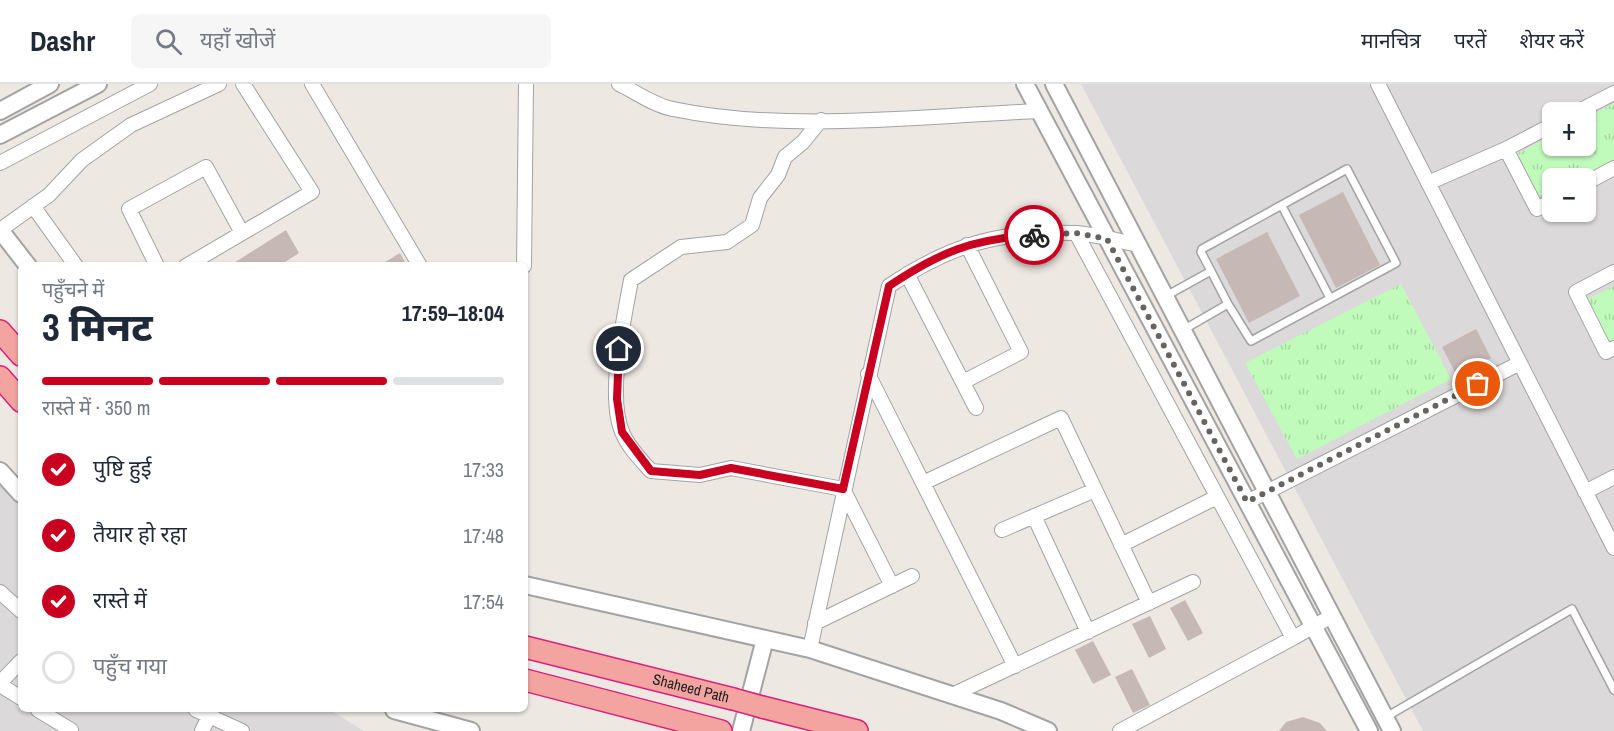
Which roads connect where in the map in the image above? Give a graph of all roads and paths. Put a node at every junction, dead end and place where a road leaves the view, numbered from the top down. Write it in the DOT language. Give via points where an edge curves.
graph roads {
  1 [pos="50,84"];
  2 [pos="98,84"];
  3 [pos="150,84"];
  4 [pos="219,84"];
  5 [pos="243,84"];
  6 [pos="312,84"];
  7 [pos="526,84"];
  8 [pos="620,84"];
  9 [pos="1025,84"];
  10 [pos="1054,84"];
  11 [pos="1378,84"];
  12 [pos="1614,93"];
  13 [pos="1596,102"];
  14 [pos="0,111"];
  15 [pos="1039,111"];
  16 [pos="821,120"];
  17 [pos="1542,130"];
  18 [pos="0,135"];
  19 [pos="1083,139"];
  20 [pos="1506,149"];
  21 [pos="1060,150"];
  22 [pos="0,163"];
  23 [pos="1614,168"];
  24 [pos="1596,178"];
  25 [pos="1428,183"];
  26 [pos="33,206"];
  27 [pos="1282,206"];
  28 [pos="1542,206"];
  29 [pos="0,230"];
  30 [pos="242,233"];
  31 [pos="1076,233"];
  32 [pos="1107,239"];
  33 [pos="967,245"];
  34 [pos="1138,245"];
  35 [pos="25,262"];
  36 [pos="73,262"];
  37 [pos="155,262"];
  38 [pos="193,262"];
  39 [pos="418,262"];
  40 [pos="524,262"];
  41 [pos="1210,271"];
  42 [pos="1614,272"];
  43 [pos="907,274"];
  44 [pos="1165,296"];
  45 [pos="1330,298"];
  46 [pos="1228,304"];
  47 [pos="1183,330"];
  48 [pos="0,331"];
  49 [pos="1614,348"];
  50 [pos="18,352"];
  51 [pos="1520,363"];
  52 [pos="868,374"];
  53 [pos="0,377"];
  54 [pos="963,382"];
  55 [pos="18,398"];
  56 [pos="976,408"];
  57 [pos="0,473"];
  58 [pos="1614,477"];
  59 [pos="923,483"];
  60 [pos="843,489"];
  61 [pos="1095,489"];
  62 [pos="18,491"];
  63 [pos="1267,492"];
  64 [pos="1585,492"];
  65 [pos="1217,497"];
  66 [pos="1247,502"];
  67 [pos="1034,516"];
  68 [pos="1002,530"];
  69 [pos="1121,544"];
  70 [pos="1614,548"];
  71 [pos="912,576"];
  72 [pos="1193,582"];
  73 [pos="528,586"];
  74 [pos="892,586"];
  75 [pos="0,592"];
  76 [pos="1149,603"];
  77 [pos="18,608"];
  78 [pos="1332,616"];
  79 [pos="815,623"];
  80 [pos="1314,627"];
  81 [pos="1088,632"];
  82 [pos="1293,638"];
  83 [pos="765,639"];
  84 [pos="528,648"];
  85 [pos="810,649"];
  86 [pos="18,665"];
  87 [pos="1015,666"];
  88 [pos="528,681"];
  89 [pos="0,684"];
  90 [pos="1614,690"];
  91 [pos="952,695"];
  92 [pos="18,697"];
  93 [pos="41,712"];
  94 [pos="401,712"];
  95 [pos="211,713"];
  96 [pos="1389,724"];
  97 [pos="72,731"];
  98 [pos="202,731"];
  99 [pos="242,731"];
  100 [pos="471,731"];
  101 [pos="721,731"];
  102 [pos="741,731"];
  103 [pos="857,731"];
  104 [pos="1048,731"];
  105 [pos="1120,731"];
  106 [pos="1370,731"];
  1 -- 14 [label="street"];
  2 -- 18 [label="street"];
  3 -- 22 [label="street"];
  4 -- 26 [label="street" via="131,125 82,160"];
  5 -- 30 [label="street" via="312,192"];
  6 -- 39 [label="street"];
  7 -- 40 [label="street"];
  8 -- 16 [label="street" via="671,109 761,120"];
  9 -- 15 [label="street"];
  10 -- 19 [label="street"];
  11 -- 25 [label="street"];
  12 -- 13 [label="street"];
  15 -- 16 [label="street"];
  15 -- 21 [label="street"];
  16 -- 60 [label="street" via="785,157 778,175 760,198 752,225 727,242 681,247 632,280 619,349 617,399 622,432 651,471 700,475 731,468"];
  17 -- 20 [label="street"];
  19 -- 21 [label="street"];
  19 -- 34 [label="street"];
  20 -- 25 [label="street"];
  20 -- 28 [label="street" via="1537,209"];
  21 -- 32 [label="street"];
  23 -- 24 [label="street"];
  25 -- 51 [label="street"];
  26 -- 29 [label="street"];
  26 -- 36 [label="street"];
  27 -- 41 [label="lane" via="1202,249"];
  27 -- 45 [label="lane"];
  27 -- 45 [label="lane" via="1348,169 1396,263"];
  29 -- 35 [label="street"];
  30 -- 37 [label="street" via="206,167 129,209"];
  30 -- 38 [label="street"];
  31 -- 32 [label="street"];
  31 -- 33 [label="street" via="997,237"];
  31 -- 65 [label="street"];
  32 -- 34 [label="street"];
  32 -- 66 [label="street"];
  33 -- 43 [label="street"];
  33 -- 54 [label="street" via="1021,352"];
  34 -- 44 [label="street"];
  41 -- 44 [label="lane"];
  41 -- 46 [label="lane"];
  42 -- 49 [label="street" via="1576,292 1606,352"];
  43 -- 52 [label="street" via="889,286"];
  43 -- 54 [label="street"];
  44 -- 47 [label="street"];
  45 -- 46 [label="lane" via="1251,341"];
  46 -- 47 [label="lane"];
  47 -- 63 [label="street"];
  48 -- 50 [label="highway"];
  51 -- 63 [label="street"];
  51 -- 64 [label="street"];
  52 -- 59 [label="street"];
  52 -- 60 [label="street"];
  53 -- 55 [label="highway"];
  54 -- 56 [label="street"];
  57 -- 62 [label="street"];
  58 -- 64 [label="street"];
  59 -- 61 [label="street" via="1061,418"];
  59 -- 87 [label="street"];
  60 -- 74 [label="street"];
  60 -- 79 [label="street"];
  61 -- 67 [label="street"];
  61 -- 69 [label="street"];
  63 -- 66 [label="street"];
  63 -- 78 [label="street"];
  64 -- 70 [label="street"];
  65 -- 69 [label="street"];
  65 -- 82 [label="street"];
  66 -- 80 [label="street"];
  67 -- 68 [label="street"];
  67 -- 81 [label="street"];
  69 -- 76 [label="street"];
  71 -- 74 [label="street"];
  72 -- 76 [label="street"];
  73 -- 83 [label="street"];
  74 -- 79 [label="street"];
  75 -- 77 [label="street"];
  76 -- 81 [label="street"];
  78 -- 80 [label="street"];
  78 -- 96 [label="street"];
  79 -- 85 [label="street"];
  80 -- 82 [label="street"];
  80 -- 106 [label="street"];
  81 -- 87 [label="street"];
  82 -- 105 [label="street"];
  83 -- 85 [label="street"];
  83 -- 102 [label="street"];
  84 -- 103 [label="highway, Shaheed Path, bridge"];
  85 -- 91 [label="street"];
  86 -- 89 [label="street"];
  87 -- 91 [label="street"];
  88 -- 101 [label="highway"];
  89 -- 92 [label="street"];
  90 -- 96 [label="lane" via="1572,609"];
  91 -- 104 [label="street"];
  93 -- 97 [label="street"];
  94 -- 100 [label="street"];
  95 -- 98 [label="street"];
  95 -- 99 [label="street"];
}
